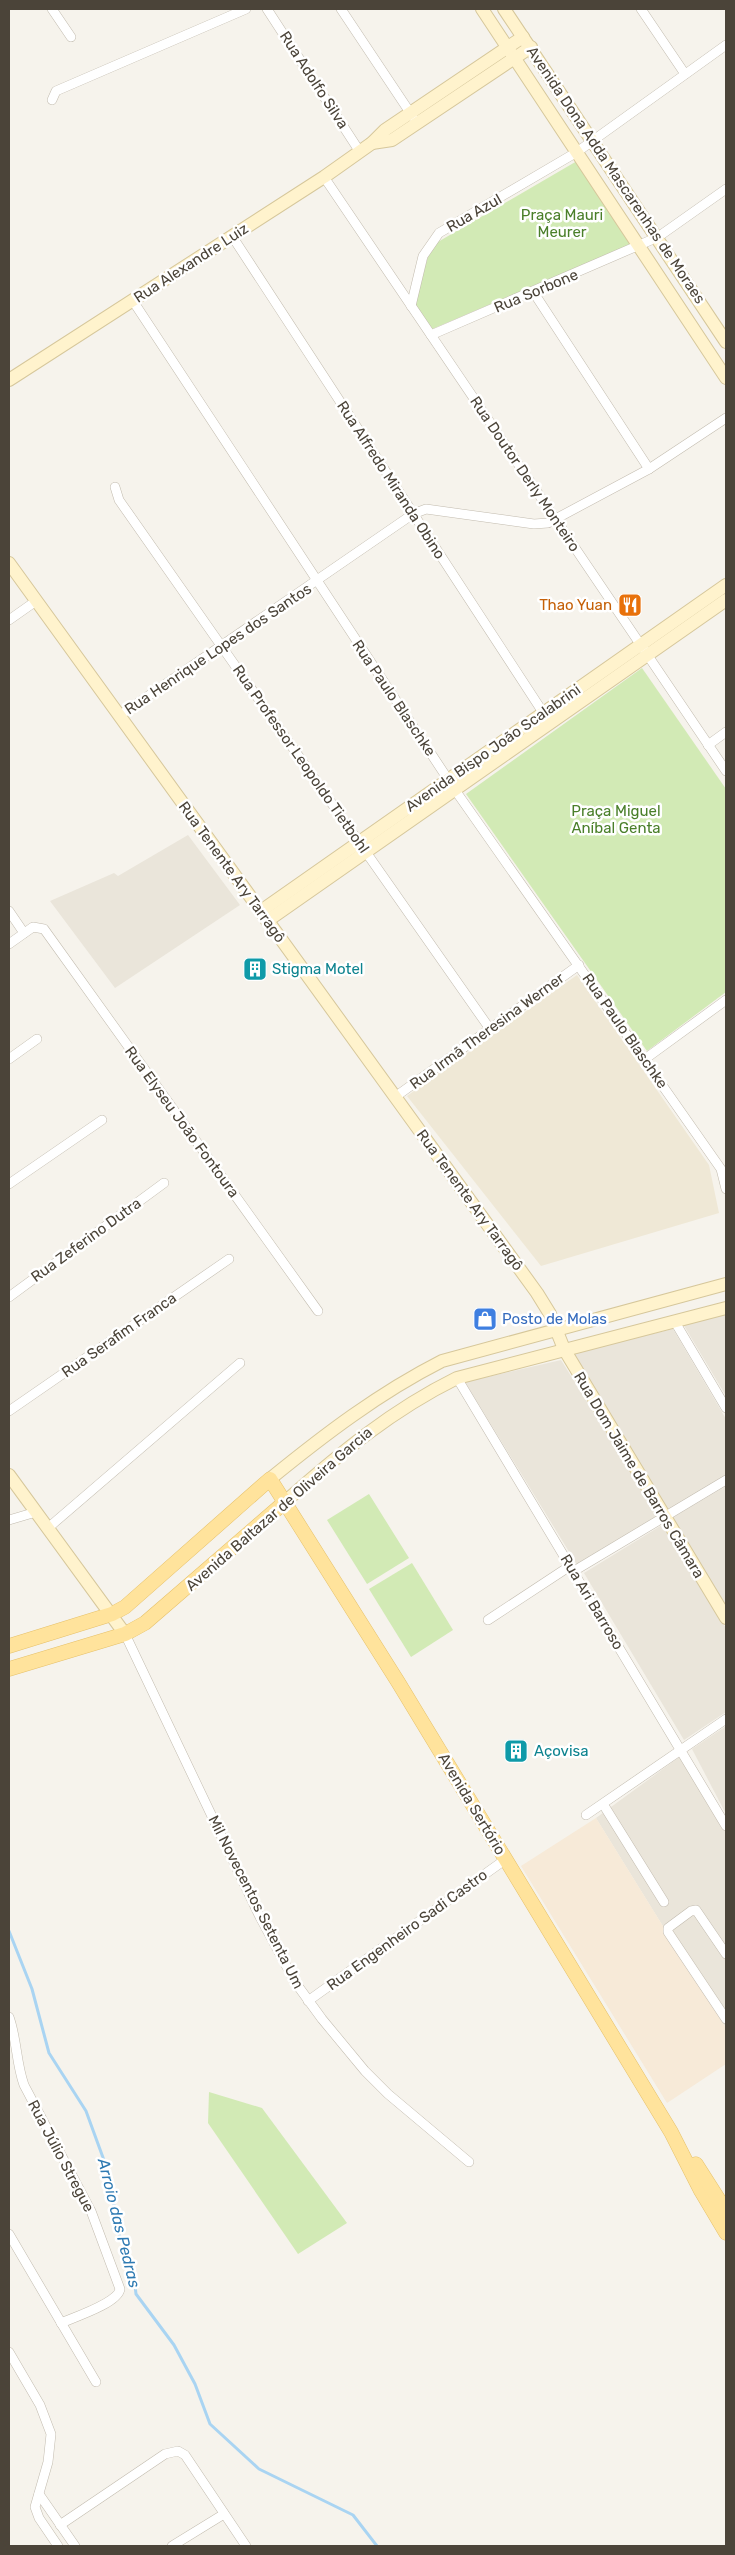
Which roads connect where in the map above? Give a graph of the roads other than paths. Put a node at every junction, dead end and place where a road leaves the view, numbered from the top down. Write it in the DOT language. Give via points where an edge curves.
graph roads {
  1 [pos="52,9"];
  2 [pos="246,9"];
  3 [pos="267,9"];
  4 [pos="341,9"];
  5 [pos="482,9"];
  6 [pos="504,9"];
  7 [pos="641,9"];
  8 [pos="71,37"];
  9 [pos="527,42"];
  10 [pos="726,45"];
  11 [pos="512,52"];
  12 [pos="685,74"];
  13 [pos="52,100"];
  14 [pos="414,118"];
  15 [pos="593,141"];
  16 [pos="360,152"];
  17 [pos="577,152"];
  18 [pos="324,176"];
  19 [pos="726,189"];
  20 [pos="232,236"];
  21 [pos="658,237"];
  22 [pos="640,246"];
  23 [pos="534,292"];
  24 [pos="133,301"];
  25 [pos="411,306"];
  26 [pos="431,335"];
  27 [pos="726,342"];
  28 [pos="726,378"];
  29 [pos="9,380"];
  30 [pos="726,418"];
  31 [pos="649,469"];
  32 [pos="115,487"];
  33 [pos="413,514"];
  34 [pos="556,520"];
  35 [pos="9,563"];
  36 [pos="316,581"];
  37 [pos="726,586"];
  38 [pos="726,600"];
  39 [pos="36,601"];
  40 [pos="9,620"];
  41 [pos="222,646"];
  42 [pos="644,650"];
  43 [pos="119,716"];
  44 [pos="546,718"];
  45 [pos="726,732"];
  46 [pos="708,745"];
  47 [pos="726,771"];
  48 [pos="451,784"];
  49 [pos="363,848"];
  50 [pos="9,911"];
  51 [pos="264,916"];
  52 [pos="24,933"];
  53 [pos="9,944"];
  54 [pos="579,965"];
  55 [pos="726,1000"];
  56 [pos="490,1029"];
  57 [pos="37,1039"];
  58 [pos="9,1059"];
  59 [pos="645,1059"];
  60 [pos="395,1097"];
  61 [pos="102,1120"];
  62 [pos="724,1168"];
  63 [pos="164,1183"];
  64 [pos="9,1184"];
  65 [pos="726,1190"];
  66 [pos="229,1259"];
  67 [pos="726,1284"];
  68 [pos="9,1297"];
  69 [pos="726,1308"];
  70 [pos="318,1311"];
  71 [pos="675,1322"];
  72 [pos="557,1330"];
  73 [pos="564,1349"];
  74 [pos="240,1363"];
  75 [pos="457,1378"];
  76 [pos="726,1408"];
  77 [pos="9,1411"];
  78 [pos="9,1475"];
  79 [pos="270,1479"];
  80 [pos="726,1480"];
  81 [pos="286,1501"];
  82 [pos="36,1512"];
  83 [pos="664,1517"];
  84 [pos="9,1520"];
  85 [pos="48,1528"];
  86 [pos="572,1568"];
  87 [pos="112,1614"];
  88 [pos="726,1618"];
  89 [pos="488,1620"];
  90 [pos="124,1634"];
  91 [pos="9,1646"];
  92 [pos="9,1669"];
  93 [pos="726,1719"];
  94 [pos="681,1749"];
  95 [pos="602,1804"];
  96 [pos="586,1815"];
  97 [pos="726,1826"];
  98 [pos="506,1859"];
  99 [pos="664,1902"];
  100 [pos="726,1954"];
  101 [pos="308,2001"];
  102 [pos="9,2017"];
  103 [pos="726,2019"];
  104 [pos="671,2132"];
  105 [pos="469,2162"];
  106 [pos="726,2211"];
  107 [pos="726,2233"];
  108 [pos="9,2234"];
  109 [pos="61,2323"];
  110 [pos="9,2352"];
  111 [pos="96,2382"];
  112 [pos="40,2494"];
  113 [pos="224,2514"];
  114 [pos="60,2525"];
  115 [pos="55,2545"];
  116 [pos="75,2546"];
  117 [pos="172,2546"];
  118 [pos="246,2546"];
  1 -- 8 [label="street"];
  2 -- 13 [label="street" via="56,91"];
  3 -- 16 [label="street, Rua Adolfo Silva"];
  4 -- 14 [label="street"];
  5 -- 11 [label="main road, Avenida Dona Adda Mascarenhas de Moraes"];
  6 -- 9 [label="main road, Avenida Dona Adda Mascarenhas de Moraes"];
  7 -- 12 [label="street"];
  9 -- 11 [label="main road, Rua Alexandre Luiz"];
  9 -- 15 [label="main road, Avenida Dona Adda Mascarenhas de Moraes"];
  10 -- 12 [label="street, Rua Azul"];
  11 -- 14 [label="main road, Rua Alexandre Luiz"];
  11 -- 17 [label="main road, Avenida Dona Adda Mascarenhas de Moraes"];
  12 -- 15 [label="street, Rua Azul"];
  14 -- 16 [label="main road, Rua Alexandre Luiz" via="384,130"];
  15 -- 17 [label="street, Rua Azul"];
  15 -- 21 [label="main road, Avenida Dona Adda Mascarenhas de Moraes"];
  16 -- 18 [label="main road, Rua Alexandre Luiz"];
  17 -- 22 [label="main road, Avenida Dona Adda Mascarenhas de Moraes"];
  17 -- 25 [label="street, Rua Azul" via="439,233 423,256"];
  18 -- 20 [label="main road, Rua Alexandre Luiz"];
  18 -- 25 [label="street, Rua Doutor Derly Monteiro"];
  19 -- 21 [label="street, Rua Sorbone"];
  20 -- 24 [label="main road, Rua Alexandre Luiz"];
  20 -- 33 [label="street, Rua Alfredo Miranda Obino"];
  21 -- 22 [label="street, Rua Sorbone"];
  21 -- 27 [label="main road, Avenida Dona Adda Mascarenhas de Moraes"];
  22 -- 23 [label="street, Rua Sorbone"];
  22 -- 28 [label="main road, Avenida Dona Adda Mascarenhas de Moraes"];
  23 -- 26 [label="street, Rua Sorbone"];
  23 -- 31 [label="street"];
  24 -- 29 [label="main road, Rua Alexandre Luiz"];
  24 -- 36 [label="street, Rua Paulo Blaschke"];
  25 -- 26 [label="street, Rua Doutor Derly Monteiro"];
  26 -- 34 [label="street, Rua Doutor Derly Monteiro"];
  30 -- 31 [label="street"];
  31 -- 34 [label="street"];
  32 -- 41 [label="street, Rua Professor Leopoldo Tietbohl" via="119,500"];
  33 -- 34 [label="street" via="431,510 542,524"];
  33 -- 36 [label="street, Rua Henrique Lopes dos Santos"];
  33 -- 44 [label="street, Rua Alfredo Miranda Obino"];
  34 -- 42 [label="street, Rua Doutor Derly Monteiro"];
  35 -- 39 [label="main road, Rua Tenente Ary Tarragô"];
  36 -- 41 [label="street, Rua Henrique Lopes dos Santos"];
  36 -- 48 [label="street, Rua Paulo Blaschke"];
  37 -- 42 [label="main road, Avenida Bispo João Scalabrini"];
  38 -- 42 [label="main road, Avenida Bispo João Scalabrini"];
  39 -- 40 [label="street"];
  39 -- 43 [label="main road, Rua Tenente Ary Tarragô"];
  41 -- 43 [label="street, Rua Henrique Lopes dos Santos"];
  41 -- 49 [label="street, Rua Professor Leopoldo Tietbohl"];
  42 -- 44 [label="main road, Avenida Bispo João Scalabrini"];
  42 -- 46 [label="street, Rua Doutor Derly Monteiro"];
  43 -- 51 [label="main road, Rua Tenente Ary Tarragô"];
  44 -- 48 [label="main road, Avenida Bispo João Scalabrini"];
  45 -- 46 [label="street"];
  46 -- 47 [label="street, Rua Doutor Derly Monteiro"];
  48 -- 49 [label="main road, Avenida Bispo João Scalabrini"];
  48 -- 54 [label="street, Rua Paulo Blaschke"];
  49 -- 51 [label="main road, Avenida Bispo João Scalabrini"];
  49 -- 56 [label="street, Rua Professor Leopoldo Tietbohl"];
  50 -- 52 [label="street"];
  51 -- 60 [label="main road, Rua Tenente Ary Tarragô"];
  52 -- 53 [label="street"];
  52 -- 70 [label="street, Rua Elyseu João Fontoura" via="38,926 46,933"];
  54 -- 56 [label="street, Rua Irmã Theresina Werner"];
  54 -- 59 [label="street, Rua Paulo Blaschke"];
  55 -- 59 [label="street"];
  56 -- 60 [label="street, Rua Irmã Theresina Werner"];
  57 -- 58 [label="street"];
  59 -- 62 [label="street, Rua Paulo Blaschke"];
  60 -- 72 [label="main road, Rua Tenente Ary Tarragô" via="537,1293"];
  61 -- 64 [label="street"];
  62 -- 65 [label="street, Rua Paulo Blaschke"];
  63 -- 68 [label="street, Rua Zeferino Dutra"];
  66 -- 77 [label="street, Rua Serafim Franca"];
  67 -- 72 [label="main road, Avenida Baltazar de Oliveira Garcia"];
  69 -- 71 [label="main road, Avenida Baltazar de Oliveira Garcia"];
  71 -- 73 [label="main road, Avenida Baltazar de Oliveira Garcia"];
  71 -- 76 [label="street"];
  72 -- 73 [label="main road, Rua Dom Jaime de Barros Câmara"];
  72 -- 79 [label="main road, Avenida Baltazar de Oliveira Garcia" via="442,1362 408,1378 333,1428"];
  73 -- 75 [label="main road, Avenida Baltazar de Oliveira Garcia"];
  73 -- 83 [label="main road, Rua Dom Jaime de Barros Câmara"];
  74 -- 85 [label="street"];
  75 -- 81 [label="main road, Avenida Baltazar de Oliveira Garcia" via="364,1434"];
  75 -- 86 [label="street, Rua Ari Barroso"];
  78 -- 82 [label="main road"];
  79 -- 81 [label="main road, Avenida Sertório"];
  79 -- 87 [label="main road, Avenida Baltazar de Oliveira Garcia" via="137,1598"];
  80 -- 83 [label="street"];
  81 -- 90 [label="main road, Avenida Baltazar de Oliveira Garcia" via="166,1606"];
  81 -- 98 [label="main road, Avenida Sertório"];
  82 -- 84 [label="street"];
  82 -- 85 [label="main road"];
  83 -- 86 [label="street"];
  83 -- 88 [label="main road, Rua Dom Jaime de Barros Câmara"];
  85 -- 87 [label="main road"];
  86 -- 89 [label="street"];
  86 -- 94 [label="street, Rua Ari Barroso"];
  87 -- 90 [label="main road"];
  87 -- 91 [label="main road, Avenida Baltazar de Oliveira Garcia"];
  90 -- 92 [label="main road, Avenida Baltazar de Oliveira Garcia"];
  90 -- 101 [label="street, Mil Novecentos Setenta Um" via="260,1917"];
  93 -- 94 [label="street"];
  94 -- 95 [label="street"];
  94 -- 97 [label="street, Rua Ari Barroso"];
  95 -- 96 [label="street"];
  95 -- 99 [label="street"];
  98 -- 101 [label="street, Rua Engenheiro Sadi Castro"];
  98 -- 104 [label="main road, Avenida Sertório"];
  100 -- 103 [label="street" via="696,1910 691,1910 668,1928"];
  101 -- 105 [label="street, Mil Novecentos Setenta Um" via="365,2071"];
  102 -- 109 [label="street, Rua Júlio Stregue" via="24,2085 91,2211 119,2283 119,2294 112,2300"];
  104 -- 106 [label="main road, Avenida Sertório"];
  104 -- 107 [label="main road, Avenida Sertório"];
  108 -- 109 [label="street"];
  109 -- 111 [label="street"];
  110 -- 112 [label="street" via="40,2405 51,2434 50,2455"];
  112 -- 114 [label="street"];
  112 -- 115 [label="street" via="35,2512"];
  113 -- 114 [label="street" via="185,2455 178,2451 165,2454"];
  113 -- 117 [label="street"];
  113 -- 118 [label="street"];
  114 -- 116 [label="street"];
}
